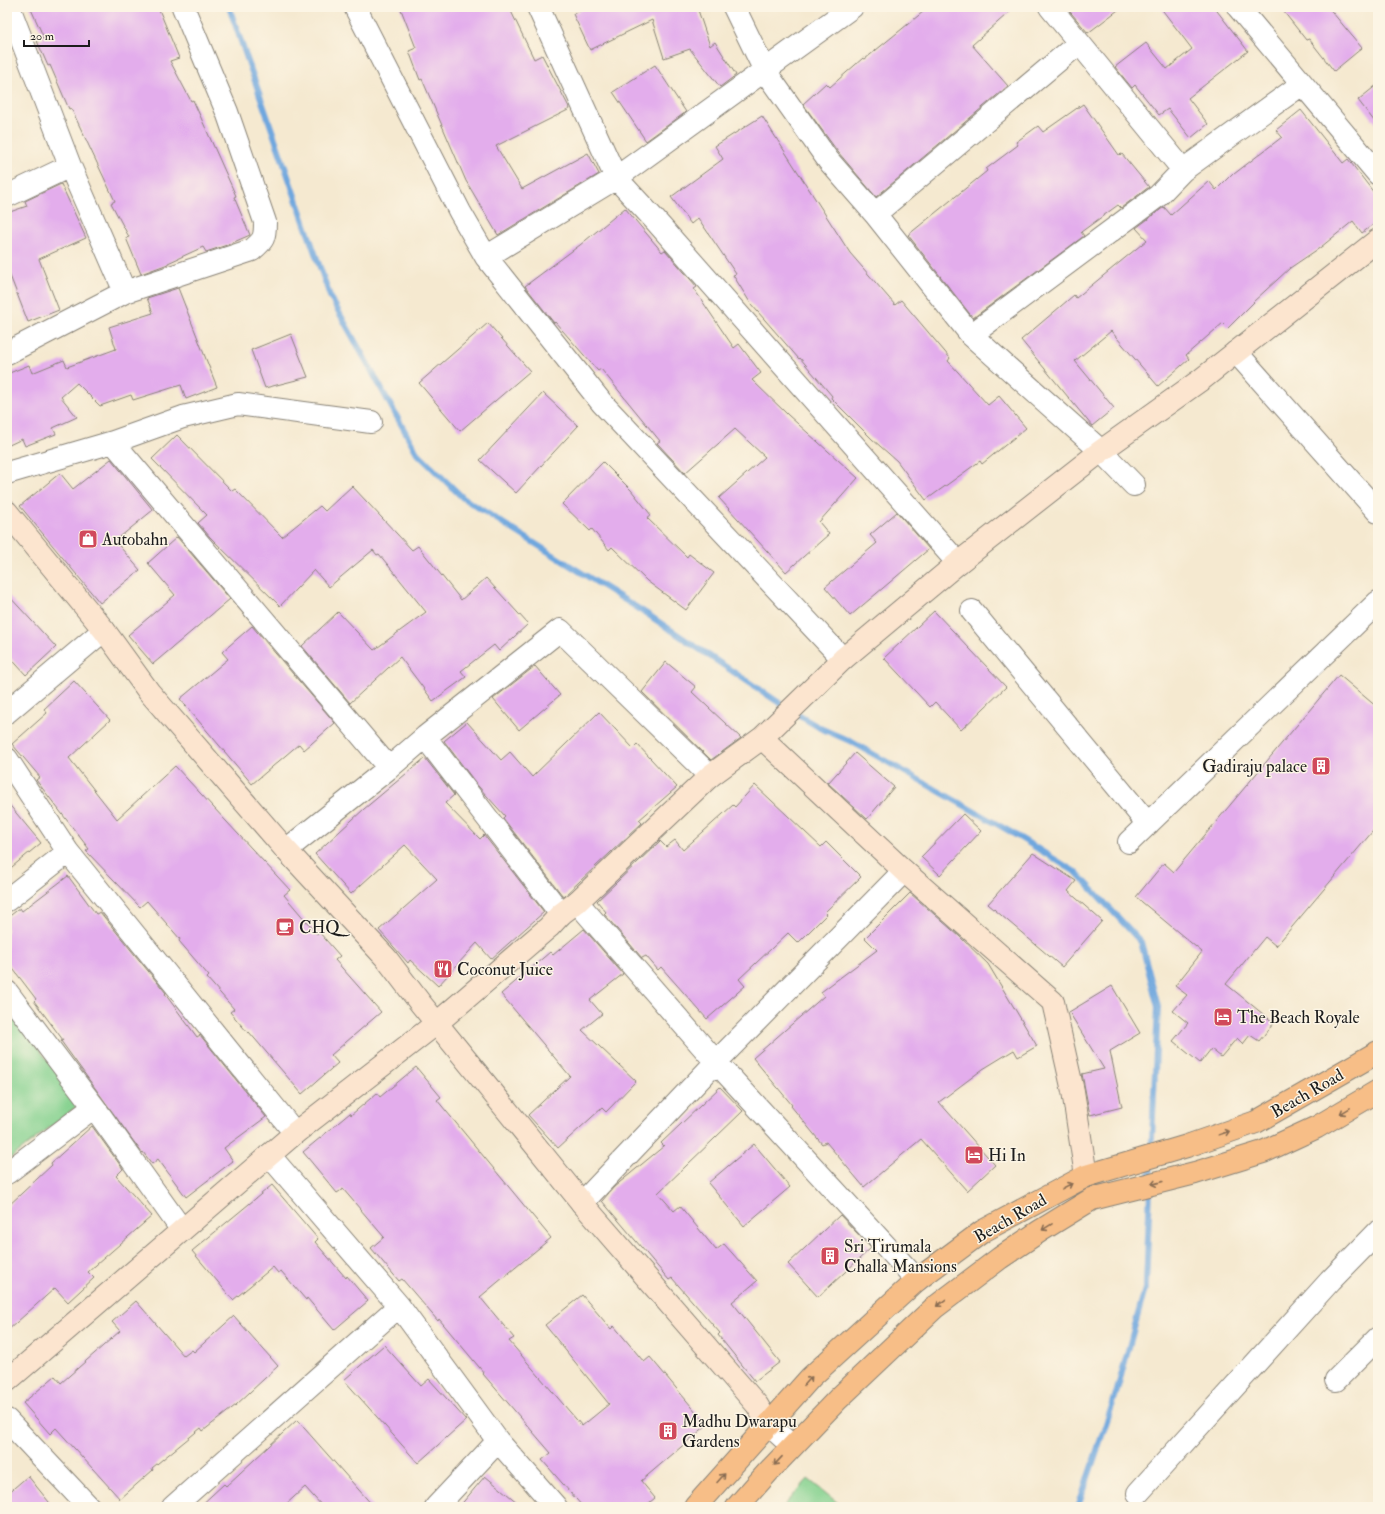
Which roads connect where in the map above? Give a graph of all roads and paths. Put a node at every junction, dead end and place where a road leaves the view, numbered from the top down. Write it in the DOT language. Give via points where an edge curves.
graph roads {
  1 [pos="9,7"];
  2 [pos="183,7"];
  3 [pos="355,7"];
  4 [pos="538,7"];
  5 [pos="734,7"];
  6 [pos="852,7"];
  7 [pos="1050,7"];
  8 [pos="1238,7"];
  9 [pos="1079,42"];
  10 [pos="765,71"];
  11 [pos="1302,84"];
  12 [pos="70,166"];
  13 [pos="1183,170"];
  14 [pos="1378,174"];
  15 [pos="616,178"];
  16 [pos="7,196"];
  17 [pos="875,214"];
  18 [pos="1378,240"];
  19 [pos="486,257"];
  20 [pos="125,292"];
  21 [pos="971,335"];
  22 [pos="1236,352"];
  23 [pos="7,353"];
  24 [pos="371,422"];
  25 [pos="113,442"];
  26 [pos="1101,451"];
  27 [pos="7,473"];
  28 [pos="1134,485"];
  29 [pos="7,512"];
  30 [pos="1378,512"];
  31 [pos="958,562"];
  32 [pos="1378,602"];
  33 [pos="972,611"];
  34 [pos="104,630"];
  35 [pos="843,659"];
  36 [pos="7,712"];
  37 [pos="425,737"];
  38 [pos="762,738"];
  39 [pos="7,759"];
  40 [pos="389,768"];
  41 [pos="710,776"];
  42 [pos="1148,824"];
  43 [pos="1129,842"];
  44 [pos="286,850"];
  45 [pos="68,852"];
  46 [pos="904,871"];
  47 [pos="7,900"];
  48 [pos="569,908"];
  49 [pos="7,992"];
  50 [pos="437,1023"];
  51 [pos="1378,1052"];
  52 [pos="716,1062"];
  53 [pos="1378,1091"];
  54 [pos="1302,1096"];
  55 [pos="94,1107"];
  56 [pos="1317,1127"];
  57 [pos="295,1133"];
  58 [pos="269,1155"];
  59 [pos="7,1172"];
  60 [pos="1086,1176"];
  61 [pos="582,1203"];
  62 [pos="182,1230"];
  63 [pos="1378,1232"];
  64 [pos="917,1280"];
  65 [pos="399,1306"];
  66 [pos="1378,1338"];
  67 [pos="1336,1380"];
  68 [pos="7,1381"];
  69 [pos="7,1420"];
  70 [pos="769,1425"];
  71 [pos="498,1441"];
  72 [pos="792,1446"];
  73 [pos="1138,1493"];
  74 [pos="89,1507"];
  75 [pos="173,1507"];
  76 [pos="436,1507"];
  77 [pos="556,1507"];
  78 [pos="695,1507"];
  79 [pos="737,1507"];
  1 -- 12 [label="street"];
  2 -- 20 [label="street" via="227,112 264,222 265,234 262,242 252,250"];
  3 -- 19 [label="street" via="460,212"];
  4 -- 15 [label="street"];
  5 -- 10 [label="street"];
  6 -- 10 [label="street"];
  7 -- 9 [label="street"];
  8 -- 11 [label="street"];
  9 -- 13 [label="street"];
  9 -- 17 [label="street"];
  10 -- 15 [label="street"];
  10 -- 17 [label="street" via="828,160"];
  11 -- 13 [label="street"];
  11 -- 14 [label="street"];
  12 -- 16 [label="street"];
  12 -- 20 [label="street"];
  13 -- 21 [label="street" via="1158,196"];
  15 -- 19 [label="street"];
  15 -- 31 [label="street"];
  17 -- 21 [label="street"];
  18 -- 22 [label="street"];
  19 -- 35 [label="street" via="602,403"];
  20 -- 23 [label="street"];
  21 -- 26 [label="street"];
  22 -- 26 [label="street"];
  22 -- 30 [label="street"];
  24 -- 25 [label="street" via="238,404 183,417"];
  25 -- 27 [label="street"];
  25 -- 40 [label="street"];
  26 -- 28 [label="street"];
  26 -- 31 [label="street"];
  29 -- 34 [label="street"];
  31 -- 35 [label="street"];
  32 -- 42 [label="street"];
  33 -- 42 [label="street"];
  34 -- 36 [label="street"];
  34 -- 44 [label="street" via="149,692"];
  35 -- 38 [label="street"];
  37 -- 40 [label="street"];
  37 -- 41 [label="street" via="560,630"];
  37 -- 48 [label="street"];
  38 -- 41 [label="street"];
  38 -- 46 [label="street"];
  39 -- 45 [label="street"];
  40 -- 44 [label="street"];
  41 -- 48 [label="street"];
  42 -- 43 [label="street"];
  44 -- 50 [label="street" via="386,958"];
  45 -- 47 [label="street"];
  45 -- 57 [label="street"];
  46 -- 52 [label="street"];
  46 -- 60 [label="street" via="1053,1002 1073,1091"];
  48 -- 50 [label="street"];
  48 -- 52 [label="street"];
  49 -- 55 [label="street"];
  50 -- 57 [label="street"];
  50 -- 61 [label="street"];
  51 -- 54 [label="main road, Beach Road"];
  52 -- 61 [label="street"];
  52 -- 64 [label="street"];
  53 -- 56 [label="main road, Beach Road, one-way"];
  54 -- 56 [label="main road"];
  60 -- 54 [label="main road, Beach Road, one-way" via="1256,1122"];
  55 -- 59 [label="street"];
  55 -- 62 [label="street"];
  56 -- 72 [label="main road, Beach Road, one-way" via="1263,1152 1195,1173 1092,1199 1000,1258 934,1308"];
  57 -- 58 [label="street"];
  58 -- 62 [label="street"];
  58 -- 65 [label="street"];
  64 -- 60 [label="main road, Beach Road, one-way" via="983,1231"];
  61 -- 70 [label="street" via="757,1405"];
  62 -- 68 [label="street"];
  63 -- 73 [label="street" via="1330,1281"];
  70 -- 64 [label="main road, Beach Road, one-way" via="811,1377"];
  65 -- 71 [label="street"];
  65 -- 75 [label="street"];
  66 -- 67 [label="street"];
  69 -- 74 [label="street"];
  70 -- 72 [label="street"];
  78 -- 70 [label="main road, Beach Road, one-way"];
  71 -- 76 [label="street"];
  71 -- 77 [label="street"];
  72 -- 79 [label="main road, Beach Road, one-way"];
}
